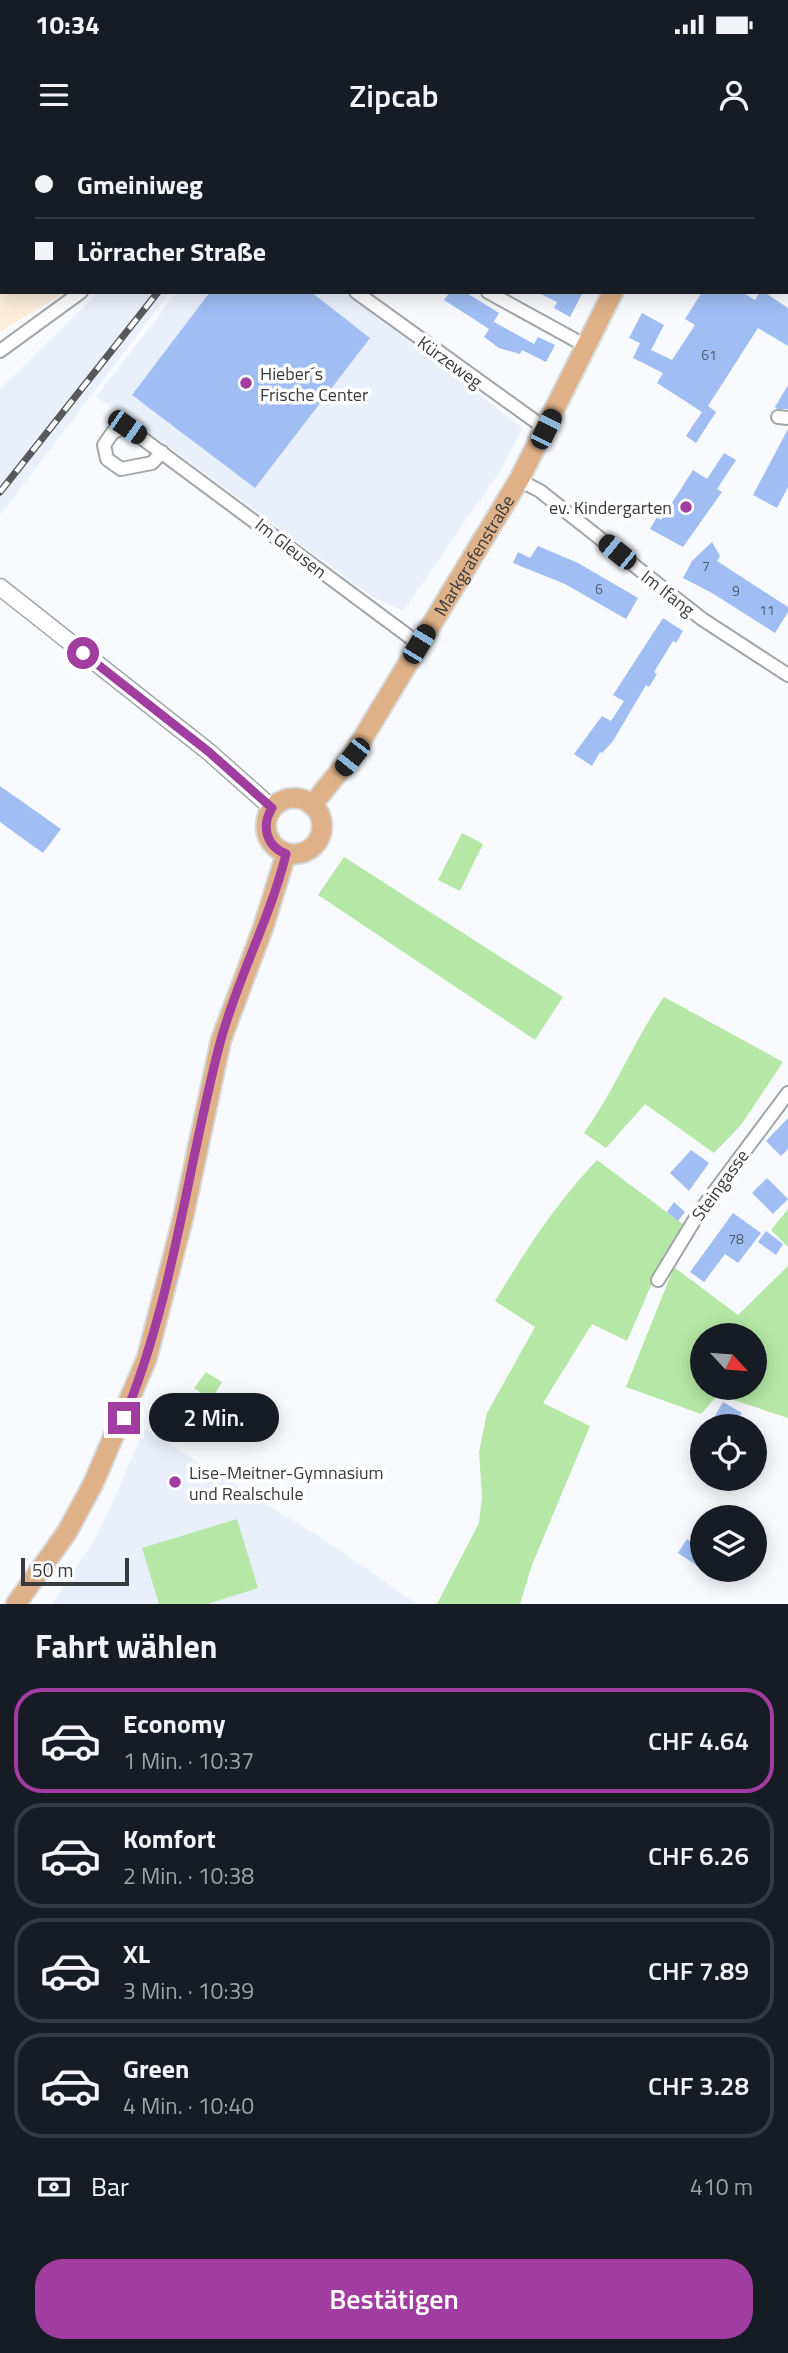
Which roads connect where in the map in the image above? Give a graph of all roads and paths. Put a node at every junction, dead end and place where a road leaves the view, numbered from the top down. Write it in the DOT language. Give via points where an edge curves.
graph roads {
  1 [pos="78,294"];
  2 [pos="359,294"];
  3 [pos="492,294"];
  4 [pos="613,294"];
  5 [pos="586,346"];
  6 [pos="0,351"];
  7 [pos="546,429"];
  8 [pos="162,452"];
  9 [pos="519,480"];
  10 [pos="0,587"];
  11 [pos="419,644"];
  12 [pos="788,675"];
  13 [pos="313,805"];
  14 [pos="272,808"];
  15 [pos="286,854"];
  16 [pos="788,1093"];
  17 [pos="658,1280"];
  18 [pos="16,1604"];
  1 -- 6 [label="street"];
  2 -- 7 [label="street, Kürzeweg"];
  3 -- 5 [label="street"];
  4 -- 5 [label="main road, Markgrafenstraße"];
  5 -- 7 [label="main road, Markgrafenstraße"];
  7 -- 9 [label="main road, Markgrafenstraße"];
  8 -- 11 [label="street, Im Gleusen"];
  9 -- 11 [label="main road, Markgrafenstraße"];
  9 -- 12 [label="street, Im Ifang" via="540,491 702,619"];
  10 -- 14 [label="street" via="209,752"];
  11 -- 13 [label="main road, Markgrafenstraße" via="352,757"];
  13 -- 14 [label="main road" via="287,798"];
  13 -- 15 [label="main road" via="321,819 316,843 303,853"];
  14 -- 15 [label="main road" via="266,835"];
  15 -- 18 [label="main road" via="220,1040 183,1218 147,1358 93,1484 67,1532"];
  16 -- 17 [label="street, Steingasse" via="700,1211"];
}
